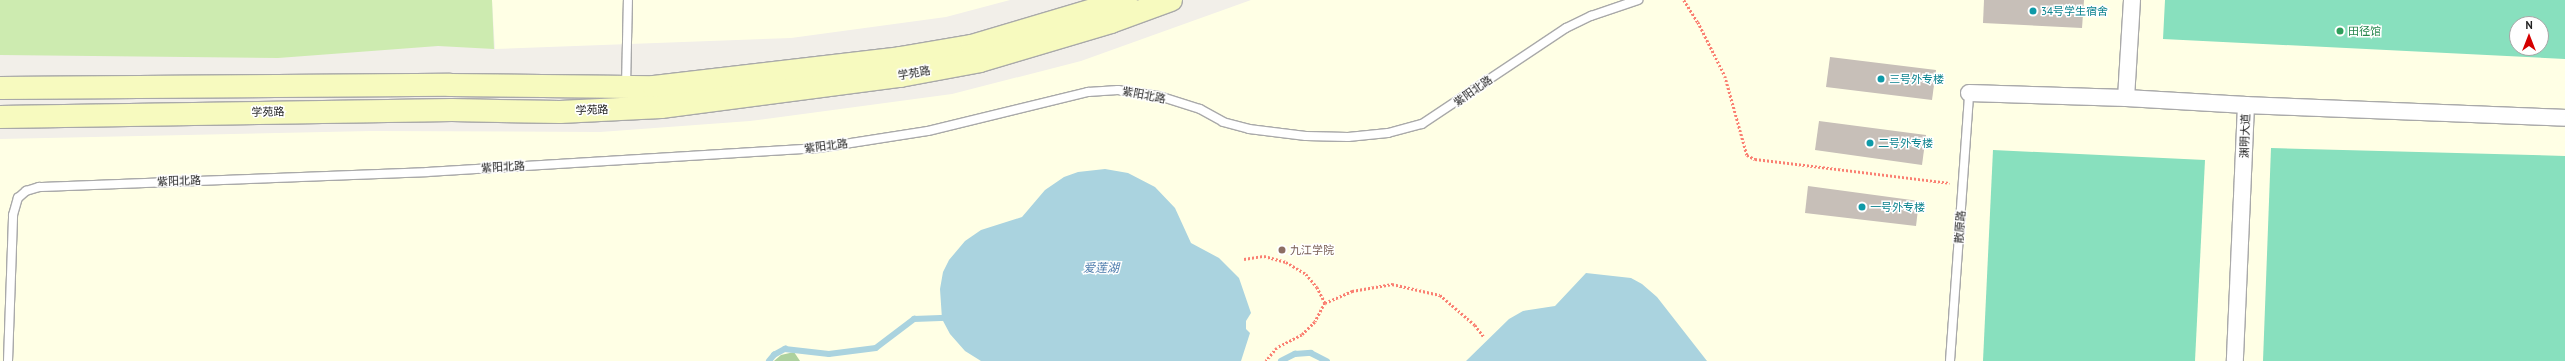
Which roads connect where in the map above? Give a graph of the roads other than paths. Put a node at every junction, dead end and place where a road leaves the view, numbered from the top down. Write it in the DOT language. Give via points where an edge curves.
graph roads {
  1 [pos="628,0"];
  2 [pos="1126,0"];
  3 [pos="1171,0"];
  4 [pos="1638,0"];
  5 [pos="2132,0"];
  6 [pos="626,87"];
  7 [pos="0,88"];
  8 [pos="1969,92"];
  9 [pos="2126,98"];
  10 [pos="2246,105"];
  11 [pos="0,117"];
  12 [pos="2565,118"];
  13 [pos="8,361"];
  14 [pos="1950,361"];
  15 [pos="2235,361"];
  1 -- 6 [label="lane"];
  2 -- 6 [label="street, 学苑路" via="972,46 900,58 654,87"];
  3 -- 11 [label="street, 学苑路" via="1111,22 980,61 900,76 661,108 560,112 452,110"];
  4 -- 13 [label="lane, 紫阳北路" via="1591,16 1566,28 1422,124 1388,133 1348,137 1306,136 1250,129 1223,122 1200,109 1173,100 1118,90 1088,92 928,131 819,148 427,172 39,187 26,191 18,198 12,215"];
  5 -- 9 [label="street"];
  6 -- 7 [label="street, 学苑路" via="450,85"];
  8 -- 9 [label="street, 渊明大道"];
  8 -- 14 [label="lane, 散原路"];
  9 -- 10 [label="street, 渊明大道"];
  10 -- 12 [label="street"];
  10 -- 15 [label="street, 渊明大道"];
}
